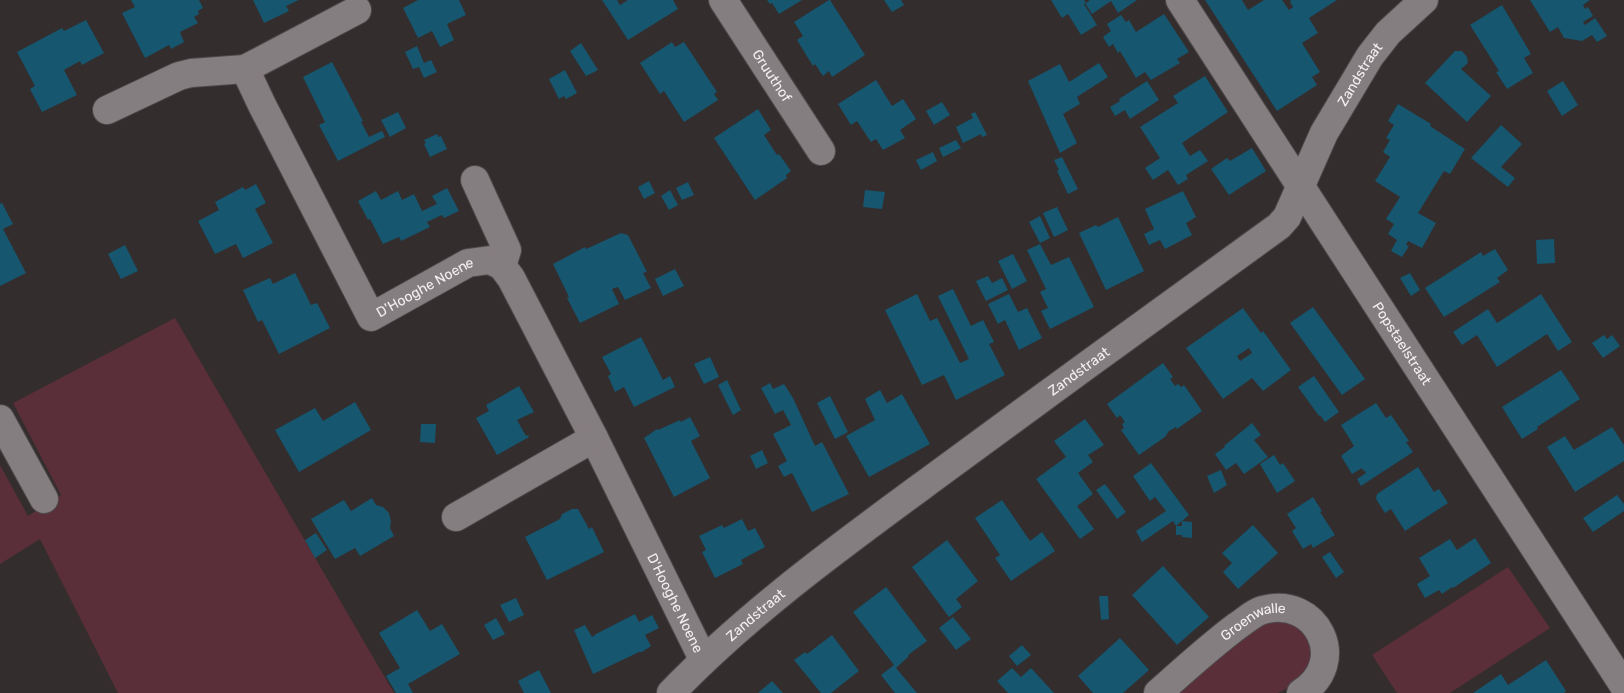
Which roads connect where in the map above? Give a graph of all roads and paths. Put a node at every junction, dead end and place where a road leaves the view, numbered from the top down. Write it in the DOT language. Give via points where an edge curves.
graph roads {
  1 [pos="723,0"];
  2 [pos="1180,0"];
  3 [pos="1424,0"];
  4 [pos="357,10"];
  5 [pos="245,69"];
  6 [pos="107,110"];
  7 [pos="821,151"];
  8 [pos="475,180"];
  9 [pos="1301,184"];
  10 [pos="502,266"];
  11 [pos="0,418"];
  12 [pos="594,438"];
  13 [pos="44,500"];
  14 [pos="456,517"];
  15 [pos="704,659"];
  16 [pos="1624,686"];
  17 [pos="671,693"];
  18 [pos="1158,693"];
  19 [pos="1301,693"];
  1 -- 7 [label="street, Gruuthof"];
  2 -- 9 [label="street, Popstaelstraat"];
  3 -- 9 [label="street, Zandstraat" via="1370,56 1324,133"];
  4 -- 5 [label="street"];
  5 -- 6 [label="street" via="179,76"];
  5 -- 10 [label="street, D'Hooghe Noene" via="371,317 468,263 490,260"];
  8 -- 10 [label="street" via="507,250"];
  9 -- 15 [label="street, Zandstraat" via="1287,217 1278,226 902,501 775,598"];
  9 -- 16 [label="street, Popstaelstraat"];
  10 -- 12 [label="street, D'Hooghe Noene"];
  11 -- 13 [label="street"];
  12 -- 14 [label="street"];
  12 -- 15 [label="street, D'Hooghe Noene"];
  15 -- 17 [label="street, Zandstraat"];
  18 -- 19 [label="street, Groenwalle" via="1209,648 1260,610 1278,607 1291,608 1305,615 1318,628 1326,648 1321,672"];
}
